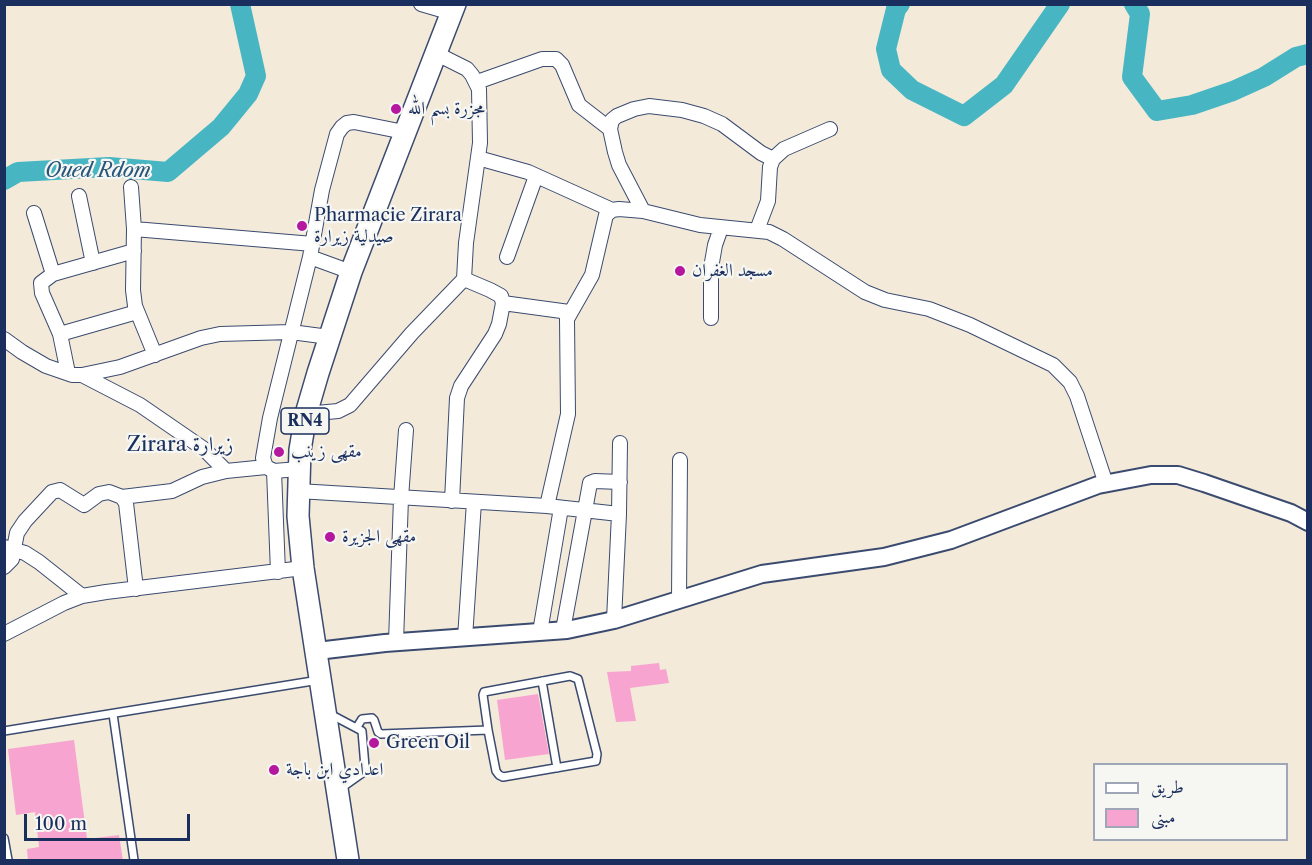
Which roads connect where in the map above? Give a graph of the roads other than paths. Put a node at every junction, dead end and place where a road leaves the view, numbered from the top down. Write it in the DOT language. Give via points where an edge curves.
graph roads {
  1 [pos="421,4"];
  2 [pos="453,9"];
  3 [pos="435,53"];
  4 [pos="477,82"];
  5 [pos="610,129"];
  6 [pos="830,129"];
  7 [pos="404,132"];
  8 [pos="478,158"];
  9 [pos="773,159"];
  10 [pos="536,176"];
  11 [pos="131,188"];
  12 [pos="80,196"];
  13 [pos="612,210"];
  14 [pos="644,211"];
  15 [pos="34,213"];
  16 [pos="721,228"];
  17 [pos="134,229"];
  18 [pos="757,230"];
  19 [pos="134,251"];
  20 [pos="311,251"];
  21 [pos="507,257"];
  22 [pos="93,263"];
  23 [pos="351,272"];
  24 [pos="53,274"];
  25 [pos="464,279"];
  26 [pos="503,303"];
  27 [pos="137,312"];
  28 [pos="569,312"];
  29 [pos="711,318"];
  30 [pos="291,332"];
  31 [pos="60,334"];
  32 [pos="329,337"];
  33 [pos="10,342"];
  34 [pos="155,355"];
  35 [pos="4,357"];
  36 [pos="68,374"];
  37 [pos="82,375"];
  38 [pos="306,414"];
  39 [pos="406,430"];
  40 [pos="620,443"];
  41 [pos="680,460"];
  42 [pos="270,469"];
  43 [pos="299,469"];
  44 [pos="226,471"];
  45 [pos="620,482"];
  46 [pos="1106,484"];
  47 [pos="298,491"];
  48 [pos="122,497"];
  49 [pos="401,498"];
  50 [pos="452,501"];
  51 [pos="474,502"];
  52 [pos="554,507"];
  53 [pos="584,510"];
  54 [pos="620,514"];
  55 [pos="1308,522"];
  56 [pos="9,548"];
  57 [pos="4,567"];
  58 [pos="303,568"];
  59 [pos="278,572"];
  60 [pos="136,588"];
  61 [pos="82,596"];
  62 [pos="679,600"];
  63 [pos="615,621"];
  64 [pos="563,630"];
  65 [pos="540,632"];
  66 [pos="4,634"];
  67 [pos="465,638"];
  68 [pos="396,642"];
  69 [pos="317,651"];
  70 [pos="321,680"];
  71 [pos="543,681"];
  72 [pos="326,712"];
  73 [pos="113,714"];
  74 [pos="357,727"];
  75 [pos="488,730"];
  76 [pos="4,731"];
  77 [pos="557,768"];
  78 [pos="338,790"];
  79 [pos="4,838"];
  80 [pos="9,861"];
  81 [pos="134,861"];
  82 [pos="348,861"];
  1 -- 2 [label="street"];
  2 -- 3 [label="main road, RN4"];
  3 -- 4 [label="street" via="467,69"];
  3 -- 7 [label="main road, RN4"];
  4 -- 5 [label="street" via="542,58 556,59 579,105"];
  4 -- 8 [label="street"];
  5 -- 9 [label="street" via="613,118 634,109 649,106 682,110 722,124"];
  5 -- 14 [label="street" via="619,165"];
  6 -- 9 [label="street" via="784,149"];
  7 -- 20 [label="street" via="354,122 342,127 322,190"];
  7 -- 23 [label="main road, RN4"];
  8 -- 10 [label="street"];
  8 -- 25 [label="street"];
  9 -- 18 [label="street" via="768,201"];
  10 -- 13 [label="street"];
  10 -- 21 [label="street"];
  11 -- 17 [label="street"];
  12 -- 22 [label="street"];
  13 -- 14 [label="street"];
  13 -- 28 [label="street" via="606,215 589,282"];
  14 -- 16 [label="street"];
  15 -- 24 [label="street"];
  16 -- 18 [label="street"];
  16 -- 29 [label="street" via="711,268"];
  17 -- 19 [label="street"];
  17 -- 20 [label="street"];
  18 -- 46 [label="street" via="783,239 872,295 970,324 1053,365 1077,396"];
  19 -- 22 [label="street"];
  19 -- 27 [label="street"];
  20 -- 23 [label="street"];
  20 -- 30 [label="street"];
  22 -- 24 [label="street"];
  23 -- 32 [label="main road, RN4"];
  24 -- 31 [label="street" via="40,285"];
  25 -- 26 [label="street" via="495,293"];
  25 -- 38 [label="street" via="350,405 338,411"];
  26 -- 28 [label="street"];
  26 -- 50 [label="street" via="495,334 461,386"];
  27 -- 31 [label="street"];
  27 -- 34 [label="street"];
  28 -- 52 [label="street" via="568,414"];
  30 -- 32 [label="street"];
  30 -- 34 [label="street" via="220,334"];
  30 -- 42 [label="street" via="264,451 263,462"];
  31 -- 36 [label="street"];
  32 -- 38 [label="main road, RN4"];
  33 -- 35 [label="street"];
  33 -- 36 [label="street" via="46,366"];
  34 -- 37 [label="street"];
  36 -- 37 [label="street"];
  37 -- 44 [label="street" via="140,405 204,449"];
  38 -- 43 [label="main road, RN4"];
  39 -- 49 [label="street"];
  40 -- 45 [label="street"];
  41 -- 62 [label="street"];
  42 -- 43 [label="street"];
  42 -- 44 [label="street"];
  42 -- 59 [label="street"];
  43 -- 47 [label="main road, RN4"];
  44 -- 48 [label="street" via="172,491"];
  45 -- 53 [label="street" via="590,483"];
  45 -- 54 [label="street"];
  46 -- 55 [label="street" via="1151,475 1178,475"];
  46 -- 62 [label="street" via="951,540 884,557 762,574"];
  47 -- 49 [label="street"];
  47 -- 58 [label="main road, RN4"];
  48 -- 56 [label="street" via="104,492 84,505 60,490 52,492 25,520"];
  48 -- 60 [label="street" via="129,518"];
  49 -- 50 [label="street"];
  49 -- 68 [label="street"];
  50 -- 51 [label="street"];
  51 -- 52 [label="street"];
  51 -- 67 [label="street"];
  52 -- 53 [label="street"];
  52 -- 65 [label="street"];
  53 -- 54 [label="street"];
  53 -- 64 [label="street"];
  54 -- 63 [label="street"];
  56 -- 57 [label="street" via="12,558"];
  56 -- 61 [label="street" via="39,562"];
  58 -- 59 [label="street"];
  58 -- 69 [label="main road, RN4"];
  59 -- 60 [label="street"];
  60 -- 61 [label="street"];
  61 -- 66 [label="street"];
  62 -- 63 [label="street"];
  63 -- 64 [label="street"];
  64 -- 65 [label="street"];
  65 -- 67 [label="street"];
  67 -- 68 [label="street"];
  68 -- 69 [label="street"];
  69 -- 70 [label="main road, RN4"];
  70 -- 72 [label="main road, RN4"];
  70 -- 73 [label="lane"];
  71 -- 75 [label="lane" via="484,692"];
  71 -- 77 [label="lane"];
  71 -- 77 [label="lane" via="570,676 578,679 597,754 596,761"];
  72 -- 74 [label="lane"];
  72 -- 78 [label="main road, RN4"];
  73 -- 76 [label="lane"];
  73 -- 81 [label="lane"];
  74 -- 75 [label="lane" via="362,719 372,718 381,734"];
  74 -- 78 [label="lane" via="362,731 364,772"];
  75 -- 77 [label="lane" via="499,775"];
  78 -- 82 [label="main road, RN4"];
  79 -- 80 [label="lane"];
}
